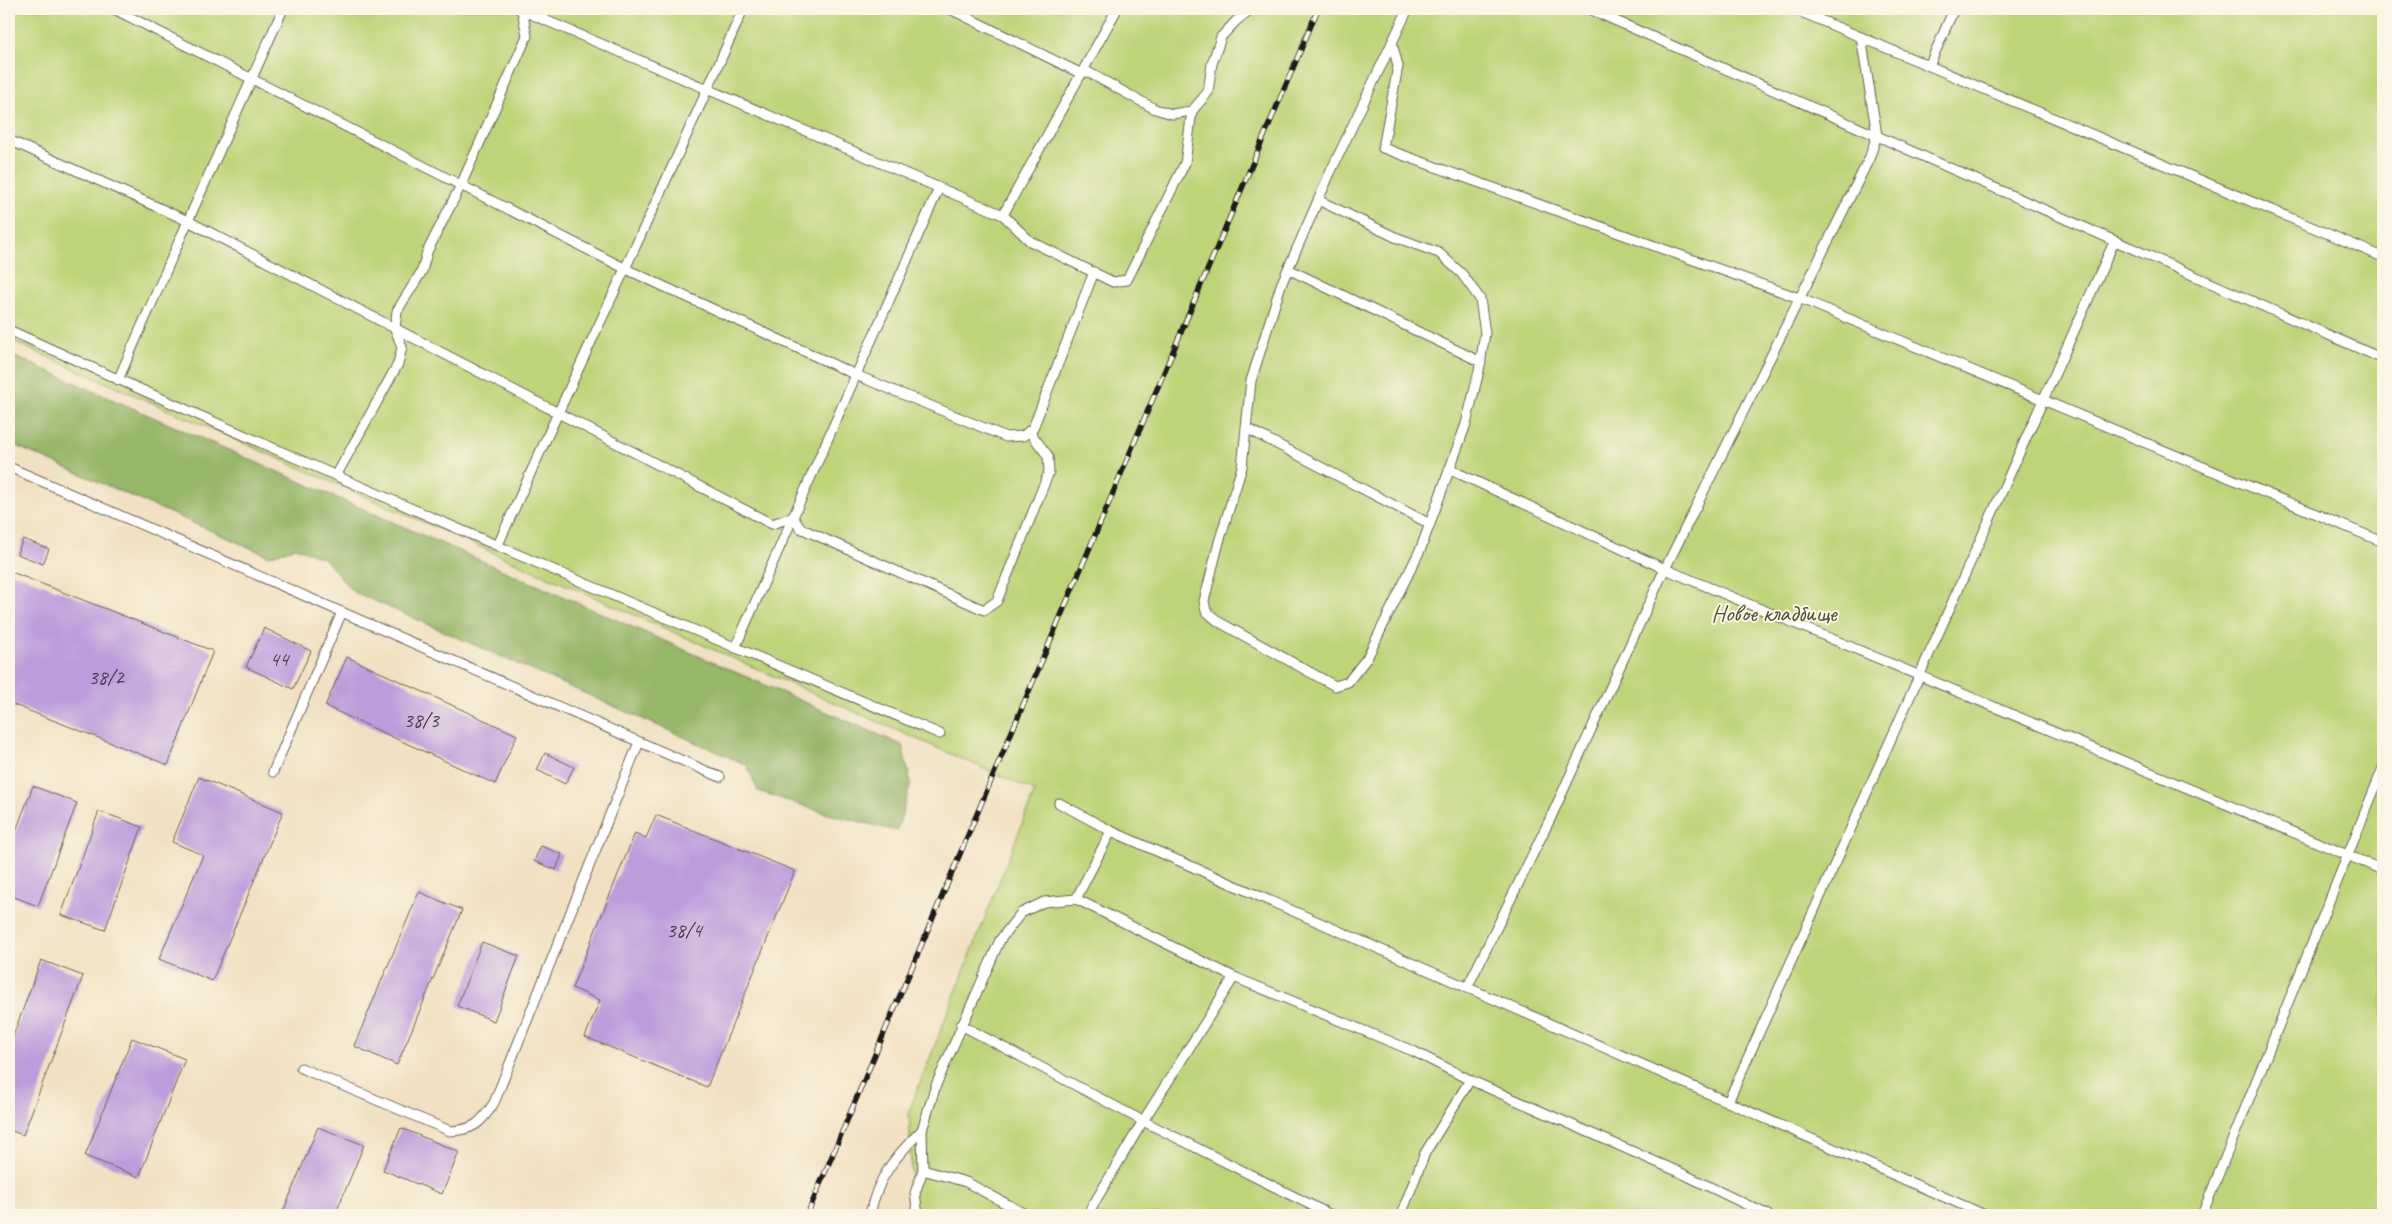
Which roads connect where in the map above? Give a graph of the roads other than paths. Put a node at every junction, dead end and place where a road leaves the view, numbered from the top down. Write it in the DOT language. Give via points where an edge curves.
graph roads {
  1 [pos="114,9"];
  2 [pos="283,9"];
  3 [pos="521,9"];
  4 [pos="546,9"];
  5 [pos="743,9"];
  6 [pos="950,9"];
  7 [pos="1117,9"];
  8 [pos="1251,9"];
  9 [pos="1408,9"];
  10 [pos="1589,9"];
  11 [pos="1794,9"];
  12 [pos="1954,9"];
  13 [pos="541,18"];
  14 [pos="1861,37"];
  15 [pos="1392,42"];
  16 [pos="1929,66"];
  17 [pos="1083,72"];
  18 [pos="251,79"];
  19 [pos="708,89"];
  20 [pos="1192,111"];
  21 [pos="1877,135"];
  22 [pos="9,140"];
  23 [pos="461,185"];
  24 [pos="940,188"];
  25 [pos="1318,200"];
  26 [pos="1003,215"];
  27 [pos="188,221"];
  28 [pos="2114,242"];
  29 [pos="2383,257"];
  30 [pos="626,268"];
  31 [pos="1288,270"];
  32 [pos="1094,272"];
  33 [pos="1799,298"];
  34 [pos="395,329"];
  35 [pos="9,330"];
  36 [pos="2383,360"];
  37 [pos="1481,362"];
  38 [pos="856,375"];
  39 [pos="118,380"];
  40 [pos="2043,400"];
  41 [pos="557,412"];
  42 [pos="1246,428"];
  43 [pos="1029,431"];
  44 [pos="9,467"];
  45 [pos="1449,469"];
  46 [pos="337,474"];
  47 [pos="793,517"];
  48 [pos="1430,524"];
  49 [pos="2383,542"];
  50 [pos="498,545"];
  51 [pos="1665,569"];
  52 [pos="342,612"];
  53 [pos="735,648"];
  54 [pos="1919,676"];
  55 [pos="940,734"];
  56 [pos="639,742"];
  57 [pos="2383,768"];
  58 [pos="273,772"];
  59 [pos="720,777"];
  60 [pos="1059,803"];
  61 [pos="1111,831"];
  62 [pos="2348,856"];
  63 [pos="2383,870"];
  64 [pos="1076,899"];
  65 [pos="1234,977"];
  66 [pos="1467,988"];
  67 [pos="962,1025"];
  68 [pos="301,1068"];
  69 [pos="1470,1080"];
  70 [pos="1728,1102"];
  71 [pos="1143,1121"];
  72 [pos="922,1130"];
  73 [pos="923,1170"];
  74 [pos="870,1215"];
  75 [pos="918,1215"];
  76 [pos="1027,1215"];
  77 [pos="1087,1215"];
  78 [pos="1331,1215"];
  79 [pos="1401,1215"];
  80 [pos="1768,1215"];
  81 [pos="1985,1215"];
  82 [pos="2202,1215"];
  1 -- 18 [label="lane"];
  2 -- 18 [label="lane"];
  3 -- 13 [label="lane"];
  3 -- 23 [label="lane" via="527,36"];
  4 -- 13 [label="lane"];
  5 -- 19 [label="lane"];
  6 -- 17 [label="lane"];
  7 -- 17 [label="lane"];
  8 -- 20 [label="lane" via="1222,37 1212,64 1208,92"];
  9 -- 15 [label="lane"];
  10 -- 21 [label="lane"];
  11 -- 14 [label="lane"];
  12 -- 16 [label="lane"];
  13 -- 19 [label="lane"];
  14 -- 16 [label="lane"];
  14 -- 21 [label="lane"];
  15 -- 25 [label="lane"];
  15 -- 33 [label="lane" via="1398,66 1383,148"];
  16 -- 29 [label="lane"];
  17 -- 20 [label="lane" via="1155,109 1172,114"];
  17 -- 26 [label="lane"];
  18 -- 23 [label="lane"];
  18 -- 27 [label="lane"];
  19 -- 24 [label="lane"];
  19 -- 30 [label="lane"];
  20 -- 32 [label="lane" via="1185,163 1127,280 1113,282"];
  21 -- 28 [label="lane"];
  21 -- 33 [label="lane" via="1869,159"];
  22 -- 27 [label="lane"];
  23 -- 30 [label="lane"];
  23 -- 34 [label="lane" via="427,252 422,270 397,311"];
  24 -- 26 [label="lane"];
  24 -- 38 [label="lane"];
  25 -- 31 [label="lane"];
  25 -- 37 [label="lane" via="1395,237 1439,253 1462,274 1480,299 1485,334"];
  26 -- 32 [label="lane" via="1030,241"];
  27 -- 34 [label="lane"];
  27 -- 39 [label="lane"];
  28 -- 36 [label="lane"];
  28 -- 40 [label="lane"];
  30 -- 38 [label="lane"];
  30 -- 41 [label="lane"];
  31 -- 37 [label="lane"];
  31 -- 42 [label="lane" via="1250,381"];
  32 -- 43 [label="lane" via="1049,391"];
  33 -- 40 [label="lane"];
  33 -- 51 [label="lane"];
  34 -- 41 [label="lane"];
  34 -- 46 [label="lane" via="402,347 398,364"];
  35 -- 39 [label="lane"];
  37 -- 45 [label="lane" via="1466,424"];
  38 -- 43 [label="lane" via="1006,437 1023,436"];
  38 -- 47 [label="lane"];
  39 -- 46 [label="lane"];
  40 -- 49 [label="lane"];
  40 -- 54 [label="lane"];
  41 -- 47 [label="lane" via="772,524"];
  41 -- 50 [label="lane"];
  42 -- 48 [label="lane"];
  42 -- 48 [label="lane" via="1242,467 1208,578 1204,601 1206,611 1219,622 1335,686 1348,682 1367,658"];
  43 -- 47 [label="lane" via="1048,456 1049,472 997,601 984,610 800,528"];
  44 -- 52 [label="lane"];
  45 -- 48 [label="lane"];
  45 -- 51 [label="lane"];
  46 -- 50 [label="lane"];
  47 -- 53 [label="lane"];
  50 -- 53 [label="lane"];
  51 -- 54 [label="lane"];
  51 -- 66 [label="lane" via="1552,816"];
  52 -- 56 [label="lane"];
  52 -- 58 [label="lane"];
  53 -- 55 [label="lane"];
  54 -- 62 [label="lane"];
  54 -- 70 [label="lane"];
  56 -- 59 [label="lane"];
  56 -- 68 [label="lane" via="494,1103 485,1118 467,1130 450,1131"];
  57 -- 62 [label="lane"];
  60 -- 61 [label="lane"];
  61 -- 64 [label="lane"];
  61 -- 66 [label="lane"];
  62 -- 63 [label="lane"];
  62 -- 82 [label="lane"];
  64 -- 65 [label="lane"];
  64 -- 67 [label="lane" via="1044,902 1021,913 1000,940"];
  65 -- 69 [label="lane" via="1413,1051"];
  65 -- 71 [label="lane"];
  66 -- 70 [label="lane"];
  67 -- 71 [label="lane"];
  67 -- 72 [label="lane" via="936,1085"];
  69 -- 79 [label="lane" via="1425,1154"];
  69 -- 80 [label="lane"];
  70 -- 81 [label="lane"];
  71 -- 77 [label="lane"];
  71 -- 78 [label="lane"];
  72 -- 73 [label="lane"];
  72 -- 74 [label="lane" via="899,1153 880,1181"];
  73 -- 75 [label="lane" via="915,1193"];
  73 -- 76 [label="lane" via="966,1182"];
}
